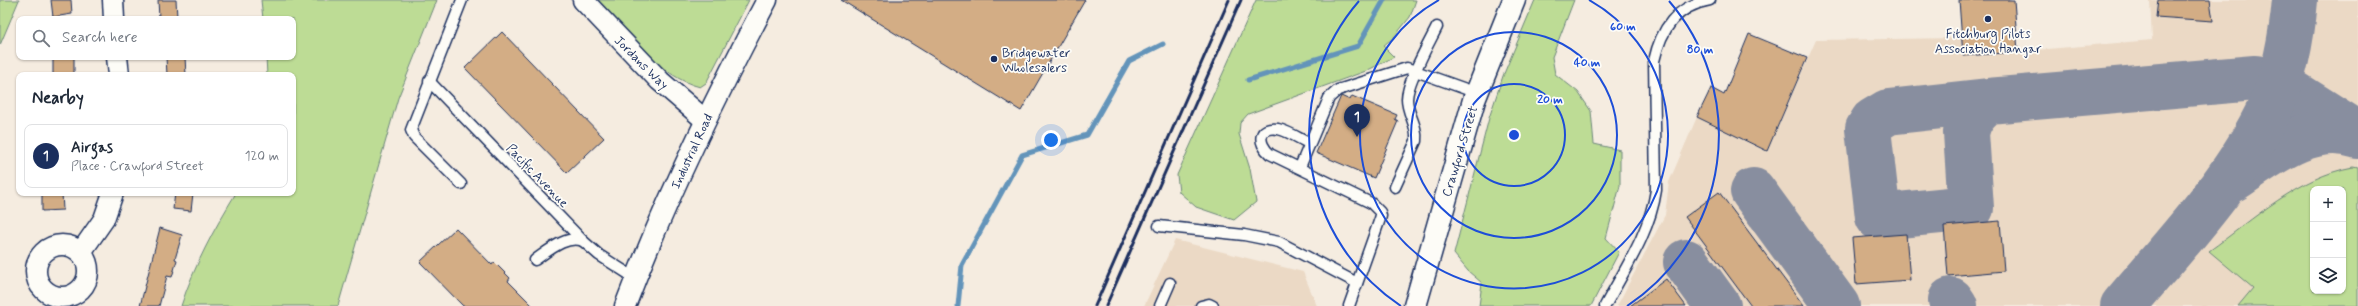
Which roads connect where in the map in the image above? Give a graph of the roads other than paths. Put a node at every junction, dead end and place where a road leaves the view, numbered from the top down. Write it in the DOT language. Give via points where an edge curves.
graph roads {
  1 [pos="113,0"];
  2 [pos="462,0"];
  3 [pos="583,0"];
  4 [pos="767,0"];
  5 [pos="1514,0"];
  6 [pos="1710,0"];
  7 [pos="114,16"];
  8 [pos="1437,26"];
  9 [pos="117,60"];
  10 [pos="1417,70"];
  11 [pos="119,72"];
  12 [pos="429,81"];
  13 [pos="1477,93"];
  14 [pos="705,120"];
  15 [pos="1310,144"];
  16 [pos="1300,167"];
  17 [pos="461,184"];
  18 [pos="1395,187"];
  19 [pos="112,196"];
  20 [pos="1159,226"];
  21 [pos="583,241"];
  22 [pos="81,252"];
  23 [pos="536,260"];
  24 [pos="635,278"];
  25 [pos="1170,283"];
  26 [pos="1357,284"];
  27 [pos="624,306"];
  28 [pos="1160,306"];
  29 [pos="1201,306"];
  30 [pos="1213,306"];
  31 [pos="1349,306"];
  32 [pos="1415,306"];
  33 [pos="1605,306"];
  1 -- 7 [label="street"];
  2 -- 12 [label="lane"];
  3 -- 14 [label="street, Jordans Way" via="660,81"];
  4 -- 14 [label="street, Industrial Road"];
  5 -- 13 [label="main road, Crawford Street"];
  6 -- 33 [label="lane" via="1685,8 1665,27 1658,41 1654,61 1656,190 1653,210 1646,230"];
  8 -- 10 [label="lane"];
  9 -- 11 [label="street"];
  10 -- 13 [label="lane"];
  10 -- 15 [label="lane" via="1402,68 1333,94"];
  10 -- 18 [label="lane" via="1407,99 1416,127 1416,141"];
  12 -- 17 [label="lane" via="411,126 412,134"];
  12 -- 21 [label="lane, Pacific Avenue"];
  13 -- 32 [label="main road, Crawford Street"];
  14 -- 24 [label="street, Industrial Road"];
  15 -- 16 [label="lane"];
  15 -- 16 [label="lane" via="1278,129 1271,129 1261,136 1262,148"];
  16 -- 26 [label="lane" via="1371,203 1380,212 1381,216"];
  19 -- 22 [label="street" via="104,218"];
  20 -- 26 [label="lane" via="1279,242"];
  21 -- 23 [label="lane" via="567,241"];
  21 -- 24 [label="lane, Pacific Avenue" via="599,255"];
  24 -- 27 [label="street, Industrial Road"];
  25 -- 28 [label="lane"];
  26 -- 31 [label="lane"];
  29 -- 30 [label="lane"];
}
